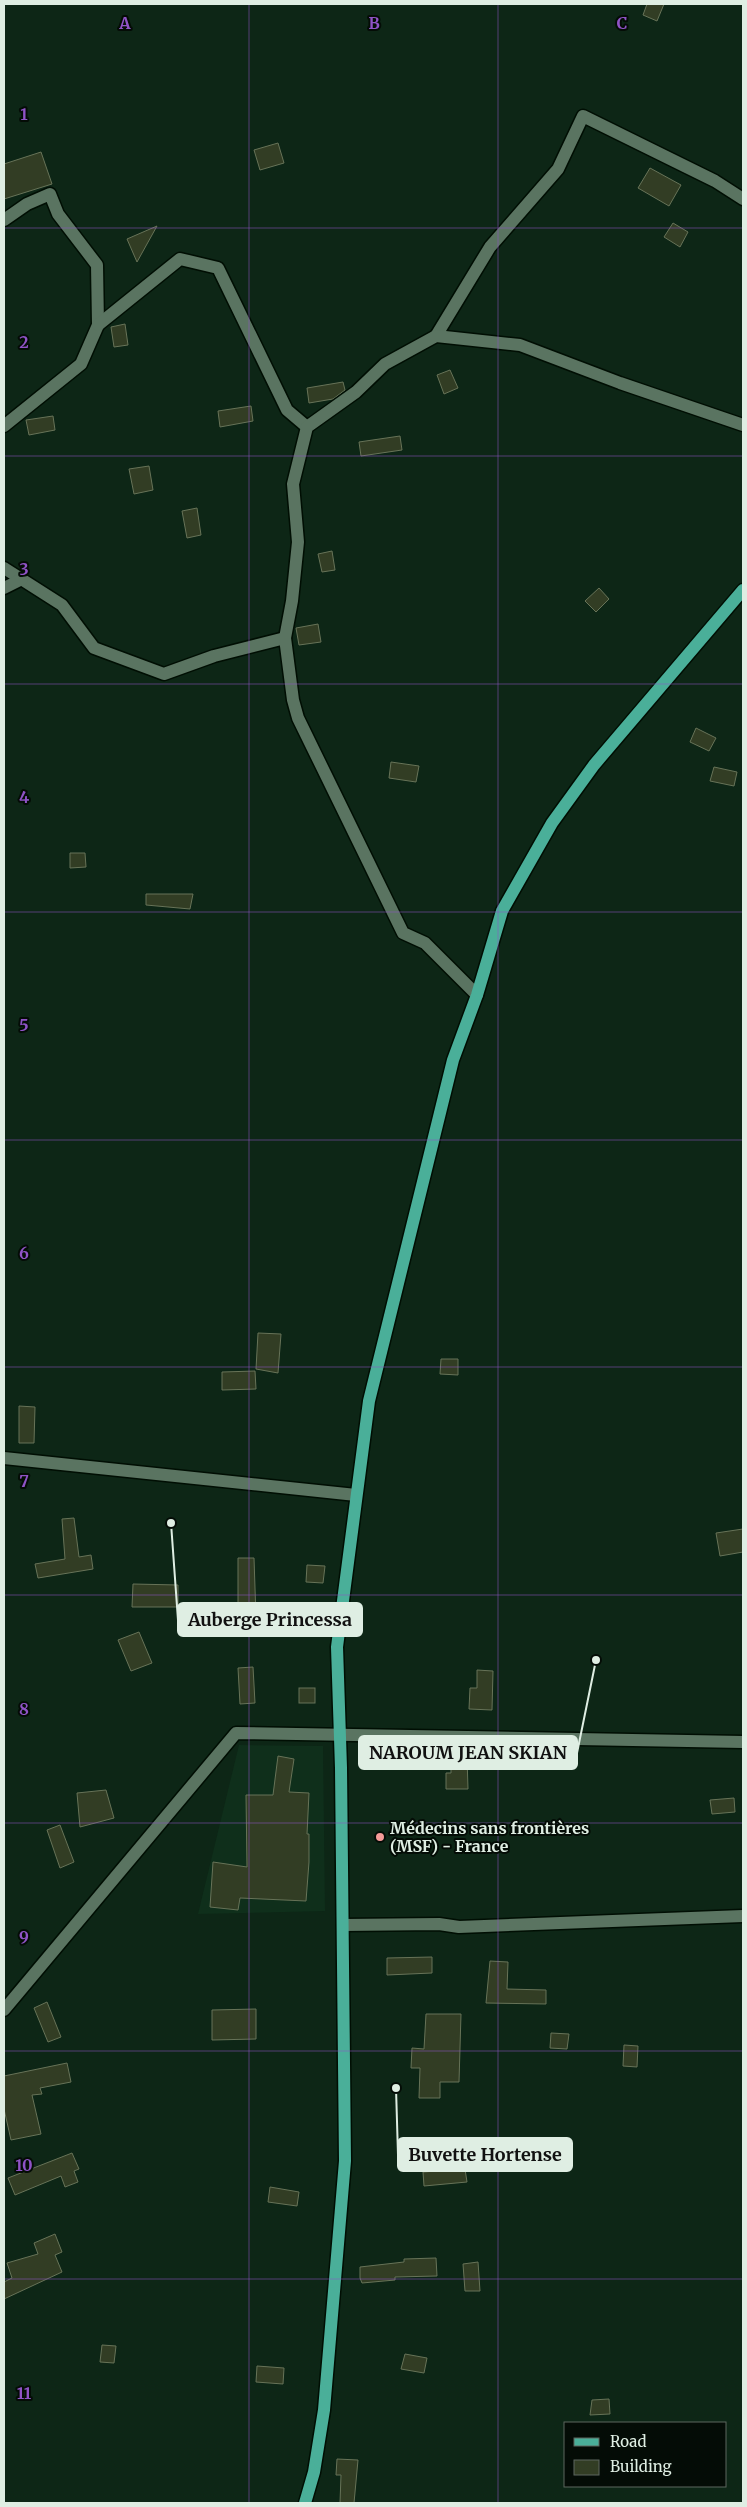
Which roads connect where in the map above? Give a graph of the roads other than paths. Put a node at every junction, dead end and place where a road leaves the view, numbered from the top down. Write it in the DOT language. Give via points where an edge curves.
graph roads {
  1 [pos="743,199"];
  2 [pos="4,220"];
  3 [pos="98,325"];
  4 [pos="436,336"];
  5 [pos="743,425"];
  6 [pos="4,426"];
  7 [pos="307,427"];
  8 [pos="4,568"];
  9 [pos="22,579"];
  10 [pos="4,588"];
  11 [pos="743,590"];
  12 [pos="285,638"];
  13 [pos="477,995"];
  14 [pos="4,1458"];
  15 [pos="356,1495"];
  16 [pos="340,1735"];
  17 [pos="743,1742"];
  18 [pos="743,1916"];
  19 [pos="343,1925"];
  20 [pos="4,2010"];
  21 [pos="305,2503"];
  1 -- 4 [label="street" via="715,181 583,116 558,168 490,247"];
  2 -- 3 [label="street" via="27,204 50,194 58,214 97,265"];
  3 -- 6 [label="street" via="80,364"];
  3 -- 7 [label="street" via="180,259 218,268 287,410"];
  4 -- 5 [label="street" via="520,345"];
  4 -- 7 [label="street" via="385,364 356,392"];
  7 -- 12 [label="street" via="293,484 298,542"];
  8 -- 9 [label="street"];
  9 -- 10 [label="street"];
  9 -- 12 [label="street" via="62,605 94,648 164,674 214,656"];
  11 -- 13 [label="main road" via="594,765 552,823 502,911"];
  12 -- 13 [label="street" via="292,700 298,718 403,934 426,943"];
  13 -- 15 [label="main road" via="453,1060 369,1401"];
  14 -- 15 [label="street"];
  15 -- 16 [label="main road" via="337,1647"];
  16 -- 17 [label="street"];
  16 -- 19 [label="main road"];
  16 -- 20 [label="street" via="236,1733"];
  18 -- 19 [label="street" via="460,1927 439,1924"];
  19 -- 21 [label="main road" via="345,2161 324,2410 314,2472"];
}
